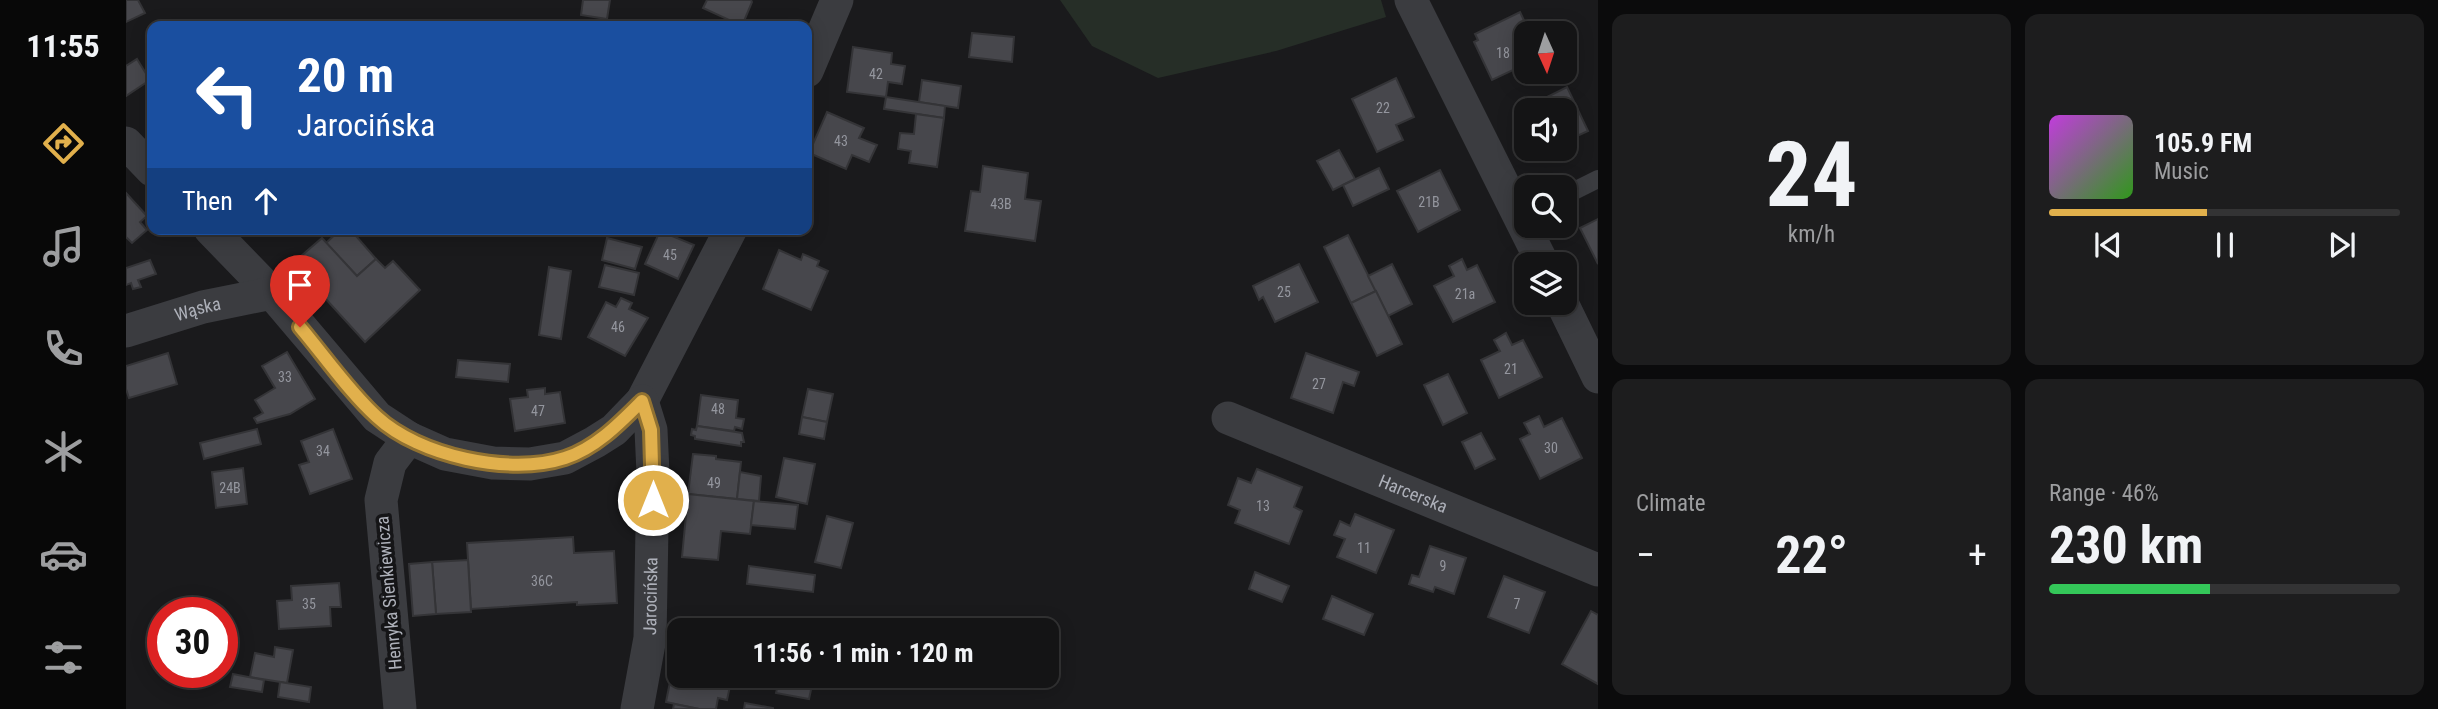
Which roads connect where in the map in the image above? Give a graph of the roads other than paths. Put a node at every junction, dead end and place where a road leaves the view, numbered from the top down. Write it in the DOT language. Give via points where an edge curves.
graph roads {
  1 [pos="837,0"];
  2 [pos="1411,0"];
  3 [pos="812,59"];
  4 [pos="126,143"];
  5 [pos="147,165"];
  6 [pos="1598,179"];
  7 [pos="1577,190"];
  8 [pos="1514,200"];
  9 [pos="216,235"];
  10 [pos="729,235"];
  11 [pos="272,293"];
  12 [pos="1568,315"];
  13 [pos="126,331"];
  14 [pos="1598,377"];
  15 [pos="642,401"];
  16 [pos="1228,418"];
  17 [pos="409,438"];
  18 [pos="1598,570"];
  19 [pos="400,709"];
  20 [pos="637,709"];
  1 -- 3 [label="street"];
  2 -- 8 [label="street"];
  4 -- 5 [label="street"];
  6 -- 7 [label="lane"];
  9 -- 11 [label="street"];
  10 -- 15 [label="street"];
  11 -- 13 [label="street, Wąska" via="203,307"];
  11 -- 17 [label="street" via="377,417"];
  12 -- 14 [label="street"];
  15 -- 17 [label="street" via="614,430 565,458 530,464 445,454"];
  15 -- 20 [label="street, Jarocińska" via="651,430 653,473 649,638"];
  16 -- 18 [label="street, Harcerska"];
  17 -- 19 [label="street, Henryka Sienkiewicza" via="390,463 381,500"];
}
